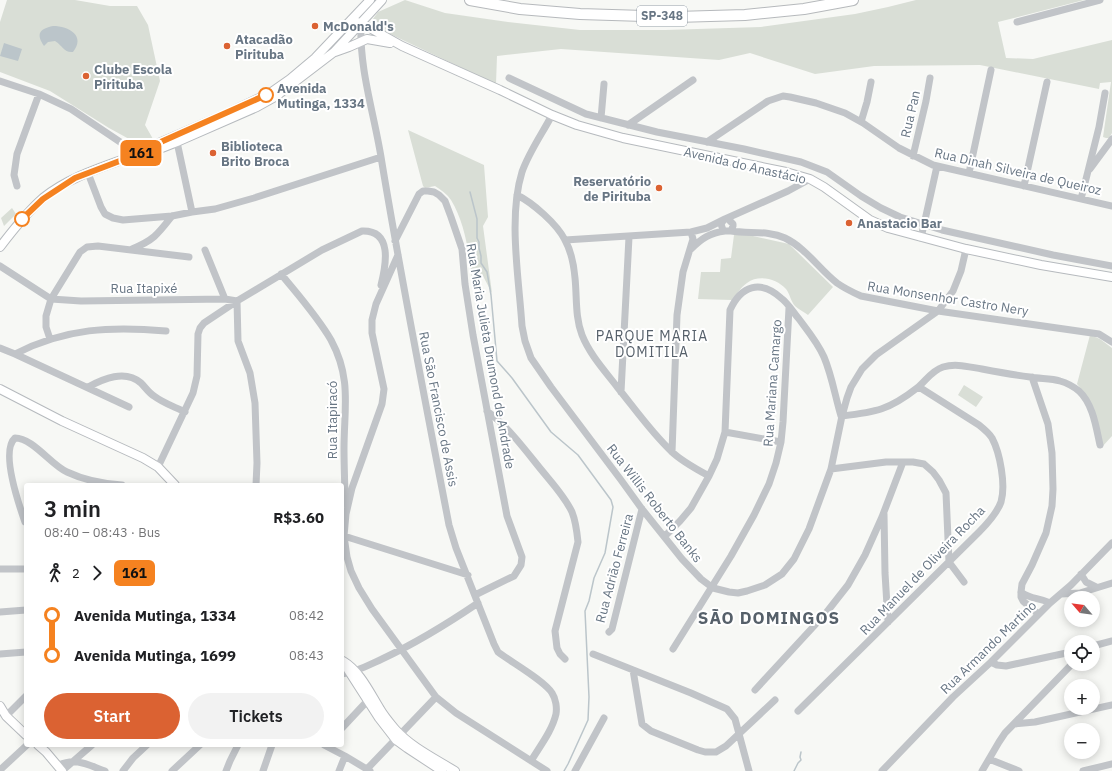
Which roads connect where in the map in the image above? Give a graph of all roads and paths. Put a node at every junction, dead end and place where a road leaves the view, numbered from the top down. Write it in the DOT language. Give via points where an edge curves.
graph roads {
  1 [pos="370,0"];
  2 [pos="382,0"];
  3 [pos="470,0"];
  4 [pos="853,0"];
  5 [pos="1100,0"];
  6 [pos="367,8"];
  7 [pos="352,20"];
  8 [pos="1017,22"];
  9 [pos="361,23"];
  10 [pos="340,32"];
  11 [pos="360,43"];
  12 [pos="402,46"];
  13 [pos="334,52"];
  14 [pos="991,70"];
  15 [pos="509,78"];
  16 [pos="930,78"];
  17 [pos="693,80"];
  18 [pos="0,81"];
  19 [pos="871,82"];
  20 [pos="1047,82"];
  21 [pos="604,84"];
  22 [pos="1105,93"];
  23 [pos="39,94"];
  24 [pos="552,115"];
  25 [pos="601,118"];
  26 [pos="861,122"];
  27 [pos="628,125"];
  28 [pos="1112,139"];
  29 [pos="177,142"];
  30 [pos="707,142"];
  31 [pos="140,153"];
  32 [pos="913,156"];
  33 [pos="381,157"];
  34 [pos="938,166"];
  35 [pos="1088,172"];
  36 [pos="88,173"];
  37 [pos="969,173"];
  38 [pos="810,179"];
  39 [pos="17,186"];
  40 [pos="1024,186"];
  41 [pos="517,195"];
  42 [pos="1081,199"];
  43 [pos="1112,206"];
  44 [pos="192,212"];
  45 [pos="172,216"];
  46 [pos="924,224"];
  47 [pos="728,225"];
  48 [pos="695,232"];
  49 [pos="708,235"];
  50 [pos="629,236"];
  51 [pos="921,238"];
  52 [pos="565,240"];
  53 [pos="396,241"];
  54 [pos="0,247"];
  55 [pos="691,249"];
  56 [pos="130,250"];
  57 [pos="205,250"];
  58 [pos="966,250"];
  59 [pos="398,255"];
  60 [pos="189,257"];
  61 [pos="0,266"];
  62 [pos="1112,266"];
  63 [pos="281,274"];
  64 [pos="1112,278"];
  65 [pos="51,299"];
  66 [pos="225,299"];
  67 [pos="237,301"];
  68 [pos="376,304"];
  69 [pos="789,308"];
  70 [pos="938,311"];
  71 [pos="166,331"];
  72 [pos="50,338"];
  73 [pos="1112,342"];
  74 [pos="0,348"];
  75 [pos="15,354"];
  76 [pos="1032,377"];
  77 [pos="88,387"];
  78 [pos="919,387"];
  79 [pos="0,389"];
  80 [pos="621,392"];
  81 [pos="129,407"];
  82 [pos="487,411"];
  83 [pos="185,412"];
  84 [pos="842,416"];
  85 [pos="725,432"];
  86 [pos="781,442"];
  87 [pos="1100,445"];
  88 [pos="672,452"];
  89 [pos="902,462"];
  90 [pos="158,467"];
  91 [pos="831,469"];
  92 [pos="709,476"];
  93 [pos="104,483"];
  94 [pos="173,483"];
  95 [pos="256,483"];
  96 [pos="642,509"];
  97 [pos="884,509"];
  98 [pos="346,514"];
  99 [pos="24,519"];
  100 [pos="344,536"];
  101 [pos="665,536"];
  102 [pos="1112,543"];
  103 [pos="949,562"];
  104 [pos="24,568"];
  105 [pos="0,569"];
  106 [pos="1081,574"];
  107 [pos="468,575"];
  108 [pos="964,582"];
  109 [pos="1112,583"];
  110 [pos="1096,587"];
  111 [pos="713,588"];
  112 [pos="1021,592"];
  113 [pos="1061,594"];
  114 [pos="475,595"];
  115 [pos="1050,602"];
  116 [pos="478,603"];
  117 [pos="24,610"];
  118 [pos="0,612"];
  119 [pos="1038,614"];
  120 [pos="888,622"];
  121 [pos="609,632"];
  122 [pos="1112,642"];
  123 [pos="1100,645"];
  124 [pos="673,649"];
  125 [pos="402,650"];
  126 [pos="24,652"];
  127 [pos="0,654"];
  128 [pos="593,654"];
  129 [pos="1064,654"];
  130 [pos="565,659"];
  131 [pos="344,662"];
  132 [pos="991,662"];
  133 [pos="633,670"];
  134 [pos="1065,671"];
  135 [pos="349,673"];
  136 [pos="755,690"];
  137 [pos="436,697"];
  138 [pos="24,698"];
  139 [pos="370,698"];
  140 [pos="775,700"];
  141 [pos="1112,705"];
  142 [pos="0,706"];
  143 [pos="798,711"];
  144 [pos="6,716"];
  145 [pos="604,718"];
  146 [pos="1014,724"];
  147 [pos="344,726"];
  148 [pos="24,733"];
  149 [pos="740,734"];
  150 [pos="399,737"];
  151 [pos="25,747"];
  152 [pos="40,747"];
  153 [pos="90,747"];
  154 [pos="145,747"];
  155 [pos="198,747"];
  156 [pos="237,747"];
  157 [pos="271,747"];
  158 [pos="329,747"];
  159 [pos="345,756"];
  160 [pos="988,759"];
  161 [pos="75,761"];
  162 [pos="531,761"];
  163 [pos="1112,764"];
  164 [pos="61,769"];
  165 [pos="0,770"];
  166 [pos="368,770"];
  167 [pos="105,771"];
  168 [pos="123,771"];
  169 [pos="172,771"];
  170 [pos="226,771"];
  171 [pos="263,771"];
  172 [pos="339,771"];
  173 [pos="442,771"];
  174 [pos="455,771"];
  175 [pos="547,771"];
  176 [pos="575,771"];
  177 [pos="749,771"];
  178 [pos="882,771"];
  179 [pos="982,771"];
  180 [pos="1019,771"];
  181 [pos="1084,771"];
  1 -- 6 [label="main road"];
  2 -- 6 [label="main road"];
  3 -- 4 [label="highway, SP-348" via="520,9 580,14 676,17 746,15 804,9"];
  5 -- 8 [label="street"];
  6 -- 7 [label="main road"];
  6 -- 9 [label="main road"];
  7 -- 9 [label="main road, Avenida do Anastácio"];
  7 -- 10 [label="main road"];
  9 -- 11 [label="street, Rua São Francisco de Assis"];
  9 -- 12 [label="main road, Avenida do Anastácio"];
  9 -- 13 [label="main road"];
  10 -- 13 [label="main road" via="333,45"];
  10 -- 31 [label="main road" via="307,65 270,93"];
  11 -- 12 [label="main road, Avenida do Anastácio" via="370,39"];
  11 -- 13 [label="main road, Avenida do Anastácio"];
  11 -- 33 [label="street, Rua São Francisco de Assis"];
  12 -- 24 [label="main road, Avenida do Anastácio"];
  13 -- 29 [label="main road" via="275,97"];
  14 -- 37 [label="street"];
  15 -- 25 [label="street, Avenida do Anastácio" via="586,114"];
  16 -- 32 [label="street, Rua Pan"];
  17 -- 27 [label="street"];
  18 -- 23 [label="street"];
  19 -- 26 [label="street"];
  20 -- 40 [label="street"];
  21 -- 25 [label="street"];
  22 -- 35 [label="street"];
  23 -- 31 [label="street" via="71,109"];
  23 -- 39 [label="street" via="17,154 14,175"];
  24 -- 38 [label="main road, Avenida do Anastácio" via="623,138"];
  24 -- 41 [label="street, Rua Willis Roberto Banks" via="529,155"];
  25 -- 27 [label="street, Avenida do Anastácio"];
  26 -- 30 [label="street, Rua Dinah Silveira de Queiroz" via="816,102 783,96 768,101"];
  26 -- 32 [label="street, Rua Dinah Silveira de Queiroz"];
  27 -- 30 [label="street, Avenida do Anastácio"];
  28 -- 35 [label="street"];
  29 -- 31 [label="main road"];
  29 -- 44 [label="street"];
  30 -- 46 [label="street, Avenida do Anastácio" via="801,162 827,172 881,208"];
  31 -- 36 [label="main road"];
  32 -- 34 [label="street, Rua Dinah Silveira de Queiroz"];
  33 -- 44 [label="street" via="254,198 215,209"];
  33 -- 53 [label="street, Rua São Francisco de Assis"];
  34 -- 37 [label="street, Rua Dinah Silveira de Queiroz"];
  34 -- 46 [label="street"];
  35 -- 42 [label="street"];
  36 -- 45 [label="street" via="105,214 123,220"];
  36 -- 54 [label="main road" via="75,178 43,199 16,226"];
  37 -- 40 [label="street, Rua Dinah Silveira de Queiroz"];
  38 -- 47 [label="street" via="742,212"];
  38 -- 51 [label="main road, Avenida do Anastácio" via="824,186 870,220"];
  40 -- 42 [label="street, Rua Dinah Silveira de Queiroz"];
  41 -- 52 [label="street" via="536,207"];
  41 -- 96 [label="street, Rua Willis Roberto Banks" via="515,230 522,326 531,358"];
  42 -- 43 [label="street, Rua Dinah Silveira de Queiroz"];
  44 -- 45 [label="street"];
  45 -- 56 [label="street" via="154,238"];
  46 -- 51 [label="street"];
  46 -- 62 [label="street, Avenida do Anastácio" via="1038,252"];
  47 -- 48 [label="street"];
  47 -- 49 [label="street"];
  47 -- 70 [label="street, Rua Monsenhor Castro Nery" via="785,238 798,246 836,282 851,292"];
  48 -- 49 [label="street"];
  48 -- 50 [label="street"];
  48 -- 55 [label="street"];
  49 -- 55 [label="street"];
  50 -- 52 [label="street"];
  50 -- 80 [label="street"];
  51 -- 58 [label="main road, Avenida do Anastácio"];
  52 -- 80 [label="street" via="572,260 578,323 582,336 590,352"];
  53 -- 59 [label="street, Rua São Francisco de Assis"];
  53 -- 82 [label="street, Rua Maria Julieta Drumond de Andrade" via="419,194 428,190 445,201 462,249 469,313"];
  55 -- 88 [label="street" via="683,272 677,315"];
  56 -- 60 [label="street"];
  56 -- 65 [label="street" via="87,247 75,259"];
  57 -- 66 [label="street"];
  58 -- 64 [label="main road, Avenida do Anastácio"];
  58 -- 70 [label="street, Rua Willis Roberto Banks" via="953,291"];
  59 -- 68 [label="street"];
  59 -- 107 [label="street, Rua São Francisco de Assis" via="449,525"];
  61 -- 65 [label="street"];
  63 -- 67 [label="street"];
  63 -- 68 [label="street" via="329,246 356,233 367,231 380,237 384,245 386,264"];
  63 -- 98 [label="street, Rua Itapiracó" via="319,322 331,340 341,363 346,387"];
  65 -- 66 [label="street, Rua Itapixé"];
  65 -- 72 [label="street" via="46,316"];
  66 -- 67 [label="street, Rua Itapixé"];
  67 -- 83 [label="street" via="200,328 197,376"];
  67 -- 95 [label="street" via="238,341 250,373 255,403"];
  68 -- 98 [label="street" via="372,333 384,389 382,404 352,488"];
  69 -- 84 [label="street" via="813,337 823,356"];
  69 -- 85 [label="street" via="777,294 754,287 742,292 730,310"];
  69 -- 86 [label="street, Rua Mariana Camargo"];
  70 -- 73 [label="street, Rua Monsenhor Castro Nery" via="1099,334"];
  70 -- 84 [label="street, Rua Willis Roberto Banks" via="876,354 862,369 851,387"];
  71 -- 72 [label="street" via="97,329"];
  72 -- 75 [label="street"];
  74 -- 75 [label="street"];
  75 -- 77 [label="street"];
  76 -- 78 [label="street" via="950,365 934,371"];
  76 -- 87 [label="street" via="1060,381 1080,392 1091,411"];
  76 -- 112 [label="street" via="1048,424 1053,489 1046,532 1022,584"];
  77 -- 81 [label="street"];
  77 -- 83 [label="street" via="110,378 131,377 140,382 154,397"];
  78 -- 84 [label="street" via="886,408"];
  78 -- 103 [label="street, Rua Manuel de Oliveira Rocha" via="986,430 995,445 1000,465 1002,497 999,508"];
  79 -- 90 [label="main road" via="62,422 126,449"];
  80 -- 88 [label="street"];
  82 -- 114 [label="street, Rua Maria Julieta Drumond de Andrade" via="507,516 522,558 514,576"];
  82 -- 130 [label="street" via="512,433 563,496 572,514 578,542 555,632 557,648"];
  83 -- 90 [label="street"];
  84 -- 91 [label="street, Rua Willis Roberto Banks"];
  85 -- 86 [label="street"];
  85 -- 92 [label="street"];
  86 -- 111 [label="street, Rua Mariana Camargo" via="776,464 754,515"];
  88 -- 92 [label="street"];
  89 -- 91 [label="street"];
  89 -- 97 [label="street"];
  89 -- 103 [label="street" via="924,464 933,472 946,493"];
  90 -- 94 [label="main road"];
  91 -- 111 [label="street, Rua Willis Roberto Banks" via="809,529 794,560 782,574 765,585 738,593"];
  92 -- 101 [label="street" via="691,508"];
  93 -- 99 [label="street" via="67,472 34,447 15,438 9,445 8,460"];
  96 -- 101 [label="street, Rua Willis Roberto Banks"];
  96 -- 121 [label="street, Rua Adrião Ferreira" via="612,630"];
  97 -- 120 [label="street"];
  97 -- 136 [label="street" via="865,555 848,585 826,613"];
  98 -- 100 [label="street"];
  100 -- 107 [label="street"];
  100 -- 125 [label="street" via="351,571 359,588"];
  101 -- 111 [label="street, Rua Willis Roberto Banks" via="700,579"];
  102 -- 106 [label="street, Rua Armando Martino"];
  103 -- 108 [label="street"];
  103 -- 120 [label="street, Rua Manuel de Oliveira Rocha"];
  104 -- 105 [label="street"];
  106 -- 110 [label="street" via="1086,582"];
  106 -- 113 [label="street, Rua Armando Martino"];
  107 -- 114 [label="street, Rua São Francisco de Assis"];
  109 -- 110 [label="street"];
  110 -- 113 [label="street" via="1080,593"];
  111 -- 124 [label="street, Rua Mariana Camargo"];
  112 -- 115 [label="street" via="1031,598"];
  112 -- 119 [label="street" via="1023,601"];
  113 -- 115 [label="street, Rua Armando Martino"];
  114 -- 116 [label="street, Rua São Francisco de Assis"];
  115 -- 119 [label="street, Rua Armando Martino"];
  116 -- 125 [label="street" via="441,629"];
  116 -- 162 [label="street, Rua São Francisco de Assis" via="498,652 547,687 555,699 556,715"];
  117 -- 118 [label="street"];
  119 -- 132 [label="street, Rua Armando Martino"];
  120 -- 143 [label="street, Rua Manuel de Oliveira Rocha"];
  122 -- 123 [label="street"];
  125 -- 135 [label="street"];
  125 -- 137 [label="street"];
  126 -- 127 [label="street"];
  128 -- 133 [label="street"];
  129 -- 132 [label="street" via="1006,666"];
  131 -- 135 [label="main road"];
  132 -- 178 [label="street, Rua Armando Martino" via="953,696"];
  133 -- 149 [label="street" via="721,706 731,713"];
  133 -- 149 [label="street" via="641,721 646,728 705,752 716,752"];
  134 -- 146 [label="street"];
  135 -- 139 [label="main road"];
  137 -- 150 [label="street"];
  137 -- 162 [label="street" via="456,713"];
  138 -- 144 [label="street"];
  139 -- 147 [label="street"];
  139 -- 150 [label="main road" via="379,718"];
  140 -- 149 [label="street"];
  141 -- 146 [label="street" via="1035,722"];
  142 -- 144 [label="main road"];
  144 -- 148 [label="main road"];
  145 -- 176 [label="street"];
  146 -- 160 [label="street"];
  149 -- 177 [label="street"];
  150 -- 166 [label="street"];
  150 -- 173 [label="main road" via="407,748"];
  150 -- 174 [label="main road"];
  151 -- 165 [label="street"];
  152 -- 164 [label="main road"];
  153 -- 161 [label="street"];
  154 -- 168 [label="street"];
  155 -- 169 [label="street"];
  156 -- 170 [label="street"];
  157 -- 171 [label="street"];
  158 -- 159 [label="street"];
  159 -- 166 [label="street"];
  159 -- 172 [label="street"];
  160 -- 179 [label="street"];
  160 -- 180 [label="street"];
  161 -- 164 [label="street" via="66,762"];
  161 -- 167 [label="street"];
  162 -- 175 [label="street"];
  163 -- 181 [label="street"];
}
